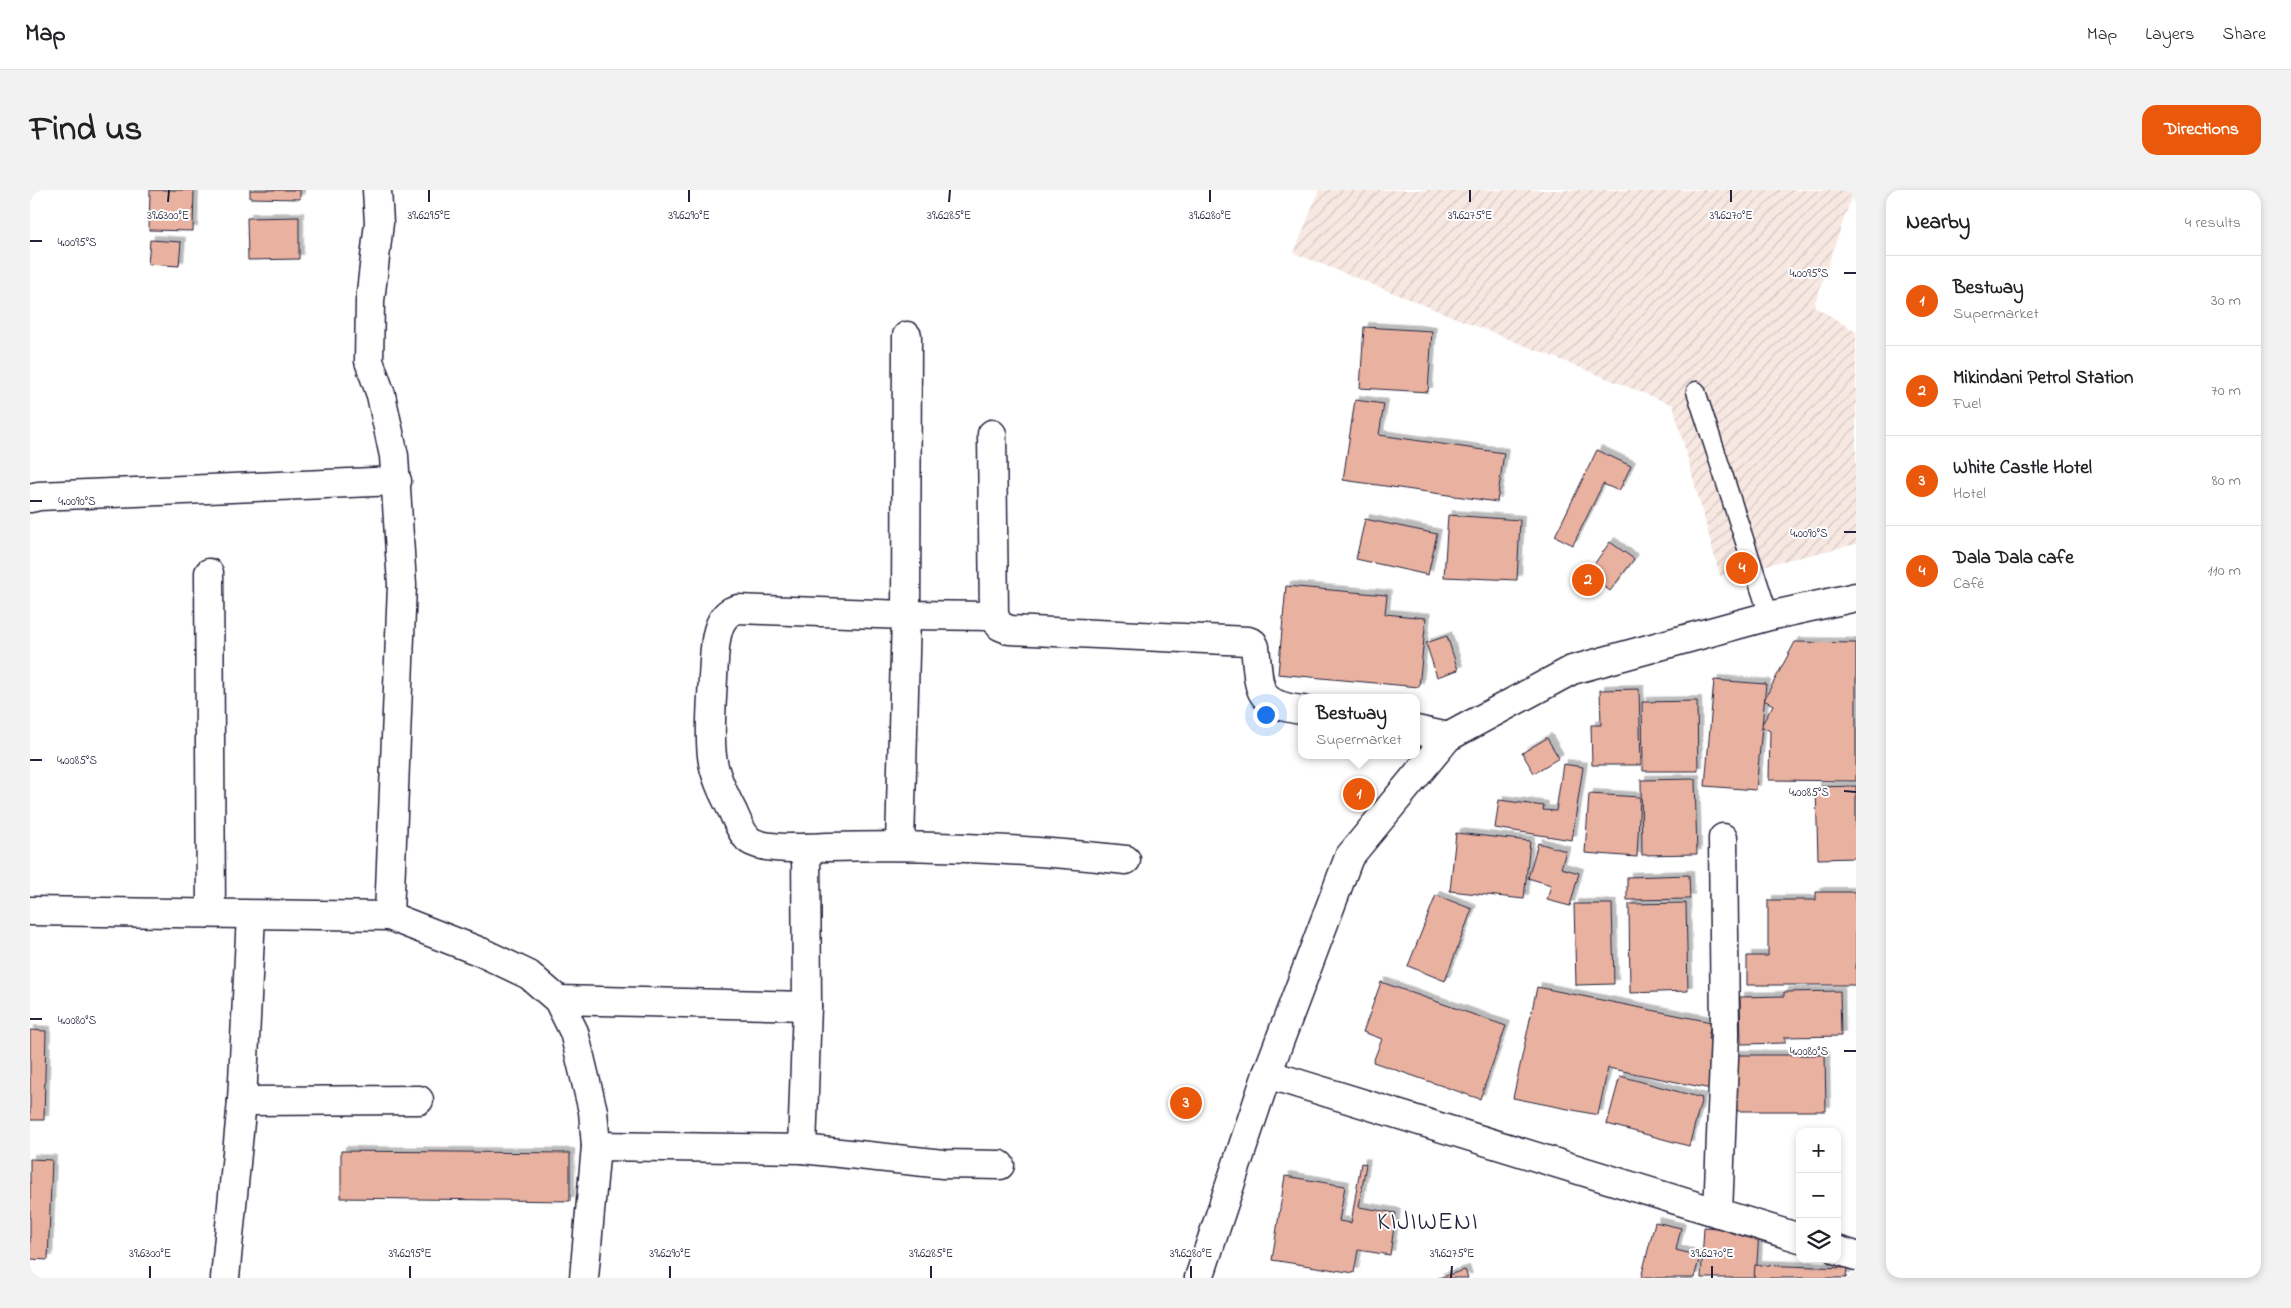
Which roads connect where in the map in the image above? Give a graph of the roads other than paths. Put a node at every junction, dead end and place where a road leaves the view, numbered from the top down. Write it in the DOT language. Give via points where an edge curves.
graph roads {
  1 [pos="377,190"];
  2 [pos="907,336"];
  3 [pos="1696,391"];
  4 [pos="992,434"];
  5 [pos="397,481"];
  6 [pos="30,498"];
  7 [pos="209,573"];
  8 [pos="1856,597"];
  9 [pos="906,615"];
  10 [pos="994,616"];
  11 [pos="1769,616"];
  12 [pos="1298,709"];
  13 [pos="1420,731"];
  14 [pos="1448,737"];
  15 [pos="1723,838"];
  16 [pos="900,845"];
  17 [pos="806,848"];
  18 [pos="1126,860"];
  19 [pos="30,911"];
  20 [pos="211,912"];
  21 [pos="251,914"];
  22 [pos="389,916"];
  23 [pos="558,1000"];
  24 [pos="807,1006"];
  25 [pos="1267,1074"];
  26 [pos="242,1100"];
  27 [pos="419,1100"];
  28 [pos="596,1146"];
  29 [pos="802,1149"];
  30 [pos="1000,1165"];
  31 [pos="1718,1213"];
  32 [pos="1796,1237"];
  33 [pos="1841,1251"];
  34 [pos="1856,1256"];
  35 [pos="225,1278"];
  36 [pos="584,1278"];
  37 [pos="1199,1278"];
  1 -- 5 [label="street" via="379,223 370,301 369,361 384,410"];
  2 -- 9 [label="street"];
  3 -- 11 [label="lane"];
  4 -- 10 [label="street"];
  5 -- 6 [label="street"];
  5 -- 22 [label="street" via="402,585"];
  7 -- 20 [label="street"];
  8 -- 11 [label="street"];
  9 -- 10 [label="street"];
  9 -- 16 [label="street"];
  9 -- 17 [label="street" via="738,609 723,616 718,631 711,733 712,757 718,780 748,839 759,845"];
  10 -- 12 [label="street" via="1000,626 1010,630 1248,640 1255,647 1265,699 1274,705"];
  11 -- 14 [label="street" via="1572,670"];
  13 -- 14 [label="street"];
  14 -- 25 [label="street" via="1349,857"];
  15 -- 31 [label="street" via="1725,1033"];
  16 -- 17 [label="street"];
  16 -- 18 [label="street" via="980,847"];
  17 -- 24 [label="street"];
  19 -- 20 [label="street"];
  20 -- 21 [label="street"];
  21 -- 22 [label="street"];
  21 -- 26 [label="street"];
  22 -- 23 [label="street" via="481,952 529,975"];
  23 -- 24 [label="street"];
  23 -- 28 [label="street" via="574,1032 587,1081"];
  24 -- 29 [label="street"];
  25 -- 31 [label="street"];
  25 -- 37 [label="street"];
  26 -- 27 [label="street"];
  26 -- 35 [label="street"];
  28 -- 29 [label="street"];
  28 -- 36 [label="street"];
  29 -- 30 [label="street" via="943,1164"];
  31 -- 32 [label="street"];
  33 -- 34 [label="street"];
}
